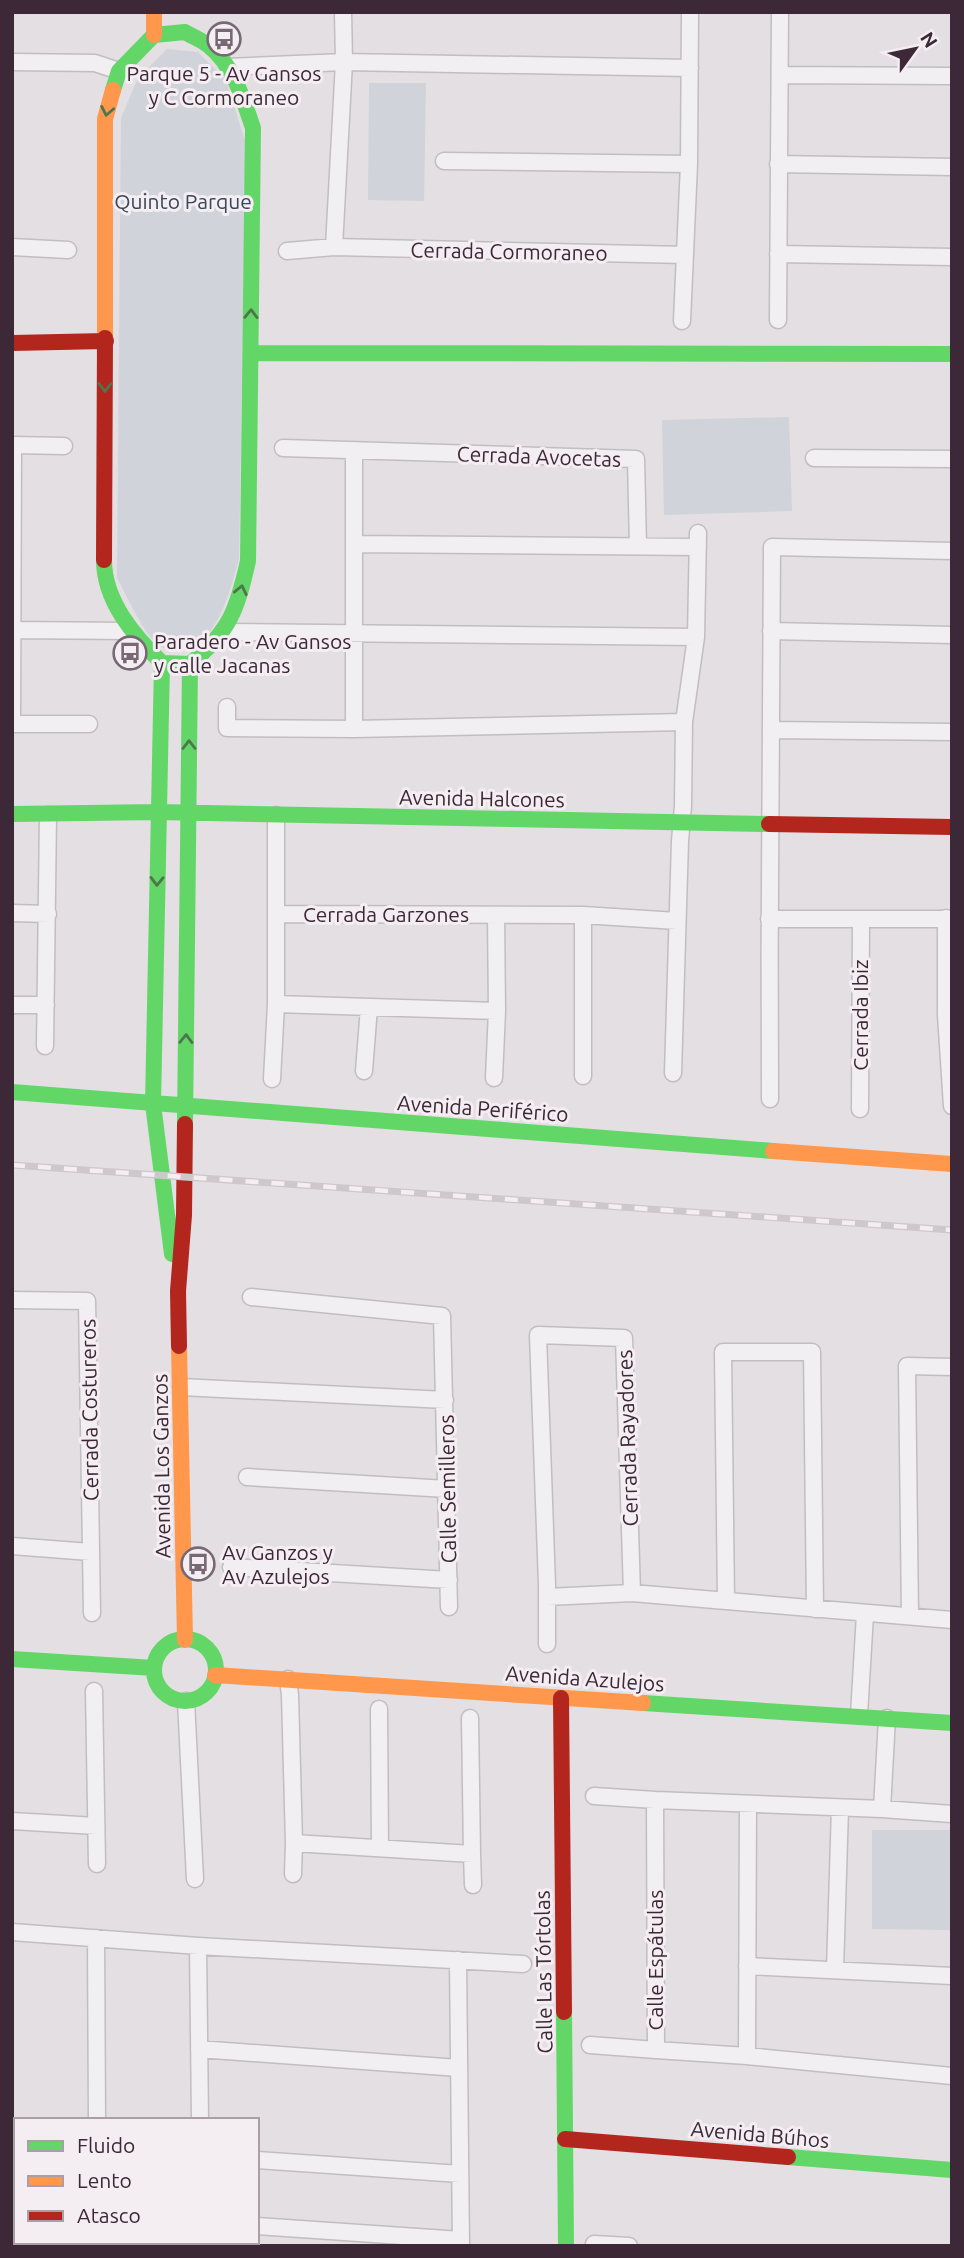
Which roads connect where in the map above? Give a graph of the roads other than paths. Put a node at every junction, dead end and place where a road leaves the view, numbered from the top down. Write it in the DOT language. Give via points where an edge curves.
graph roads {
  1 [pos="154,12"];
  2 [pos="186,12"];
  3 [pos="343,12"];
  4 [pos="690,12"];
  5 [pos="780,12"];
  6 [pos="185,32"];
  7 [pos="154,35"];
  8 [pos="12,62"];
  9 [pos="344,62"];
  10 [pos="228,68"];
  11 [pos="690,68"];
  12 [pos="118,71"];
  13 [pos="781,75"];
  14 [pos="952,76"];
  15 [pos="444,161"];
  16 [pos="689,164"];
  17 [pos="778,164"];
  18 [pos="952,167"];
  19 [pos="12,247"];
  20 [pos="334,247"];
  21 [pos="68,250"];
  22 [pos="286,251"];
  23 [pos="778,254"];
  24 [pos="685,255"];
  25 [pos="952,257"];
  26 [pos="778,320"];
  27 [pos="682,321"];
  28 [pos="106,341"];
  29 [pos="12,343"];
  30 [pos="251,353"];
  31 [pos="952,354"];
  32 [pos="13,445"];
  33 [pos="64,446"];
  34 [pos="283,448"];
  35 [pos="354,450"];
  36 [pos="814,458"];
  37 [pos="952,459"];
  38 [pos="354,544"];
  39 [pos="638,546"];
  40 [pos="952,551"];
  41 [pos="12,630"];
  42 [pos="130,631"];
  43 [pos="771,631"];
  44 [pos="223,632"];
  45 [pos="354,635"];
  46 [pos="952,635"];
  47 [pos="696,637"];
  48 [pos="162,663"];
  49 [pos="190,664"];
  50 [pos="227,706"];
  51 [pos="684,722"];
  52 [pos="89,723"];
  53 [pos="355,729"];
  54 [pos="772,730"];
  55 [pos="952,732"];
  56 [pos="158,812"];
  57 [pos="190,813"];
  58 [pos="12,814"];
  59 [pos="48,815"];
  60 [pos="276,815"];
  61 [pos="682,823"];
  62 [pos="952,827"];
  63 [pos="769,830"];
  64 [pos="12,913"];
  65 [pos="48,914"];
  66 [pos="276,914"];
  67 [pos="496,915"];
  68 [pos="583,915"];
  69 [pos="949,918"];
  70 [pos="769,919"];
  71 [pos="861,920"];
  72 [pos="677,921"];
  73 [pos="276,1004"];
  74 [pos="12,1005"];
  75 [pos="47,1005"];
  76 [pos="369,1007"];
  77 [pos="497,1011"];
  78 [pos="949,1015"];
  79 [pos="45,1046"];
  80 [pos="365,1071"];
  81 [pos="673,1073"];
  82 [pos="583,1076"];
  83 [pos="494,1078"];
  84 [pos="272,1079"];
  85 [pos="12,1092"];
  86 [pos="770,1099"];
  87 [pos="153,1104"];
  88 [pos="952,1106"];
  89 [pos="185,1107"];
  90 [pos="860,1109"];
  91 [pos="160,1161"];
  92 [pos="183,1163"];
  93 [pos="952,1164"];
  94 [pos="166,1214"];
  95 [pos="184,1215"];
  96 [pos="178,1292"];
  97 [pos="251,1297"];
  98 [pos="12,1300"];
  99 [pos="952,1367"];
  100 [pos="181,1387"];
  101 [pos="444,1401"];
  102 [pos="247,1477"];
  103 [pos="447,1489"];
  104 [pos="12,1546"];
  105 [pos="90,1552"];
  106 [pos="231,1567"];
  107 [pos="449,1580"];
  108 [pos="632,1593"];
  109 [pos="547,1597"];
  110 [pos="726,1601"];
  111 [pos="449,1607"];
  112 [pos="815,1609"];
  113 [pos="92,1612"];
  114 [pos="865,1614"];
  115 [pos="910,1616"];
  116 [pos="952,1619"];
  117 [pos="185,1640"];
  118 [pos="547,1644"];
  119 [pos="12,1659"];
  120 [pos="154,1668"];
  121 [pos="215,1675"];
  122 [pos="288,1679"];
  123 [pos="94,1691"];
  124 [pos="561,1698"];
  125 [pos="186,1701"];
  126 [pos="379,1709"];
  127 [pos="859,1715"];
  128 [pos="470,1718"];
  129 [pos="887,1718"];
  130 [pos="952,1723"];
  131 [pos="594,1796"];
  132 [pos="655,1800"];
  133 [pos="748,1804"];
  134 [pos="840,1808"];
  135 [pos="882,1809"];
  136 [pos="952,1814"];
  137 [pos="12,1821"];
  138 [pos="96,1825"];
  139 [pos="294,1843"];
  140 [pos="380,1847"];
  141 [pos="472,1854"];
  142 [pos="97,1864"];
  143 [pos="293,1874"];
  144 [pos="195,1879"];
  145 [pos="473,1885"];
  146 [pos="12,1932"];
  147 [pos="96,1938"];
  148 [pos="198,1945"];
  149 [pos="458,1960"];
  150 [pos="523,1964"];
  151 [pos="747,1966"];
  152 [pos="835,1970"];
  153 [pos="952,1976"];
  154 [pos="590,2045"];
  155 [pos="199,2049"];
  156 [pos="656,2050"];
  157 [pos="747,2056"];
  158 [pos="459,2068"];
  159 [pos="952,2076"];
  160 [pos="97,2118"];
  161 [pos="200,2118"];
  162 [pos="565,2139"];
  163 [pos="259,2160"];
  164 [pos="952,2170"];
  165 [pos="460,2174"];
  166 [pos="259,2226"];
  167 [pos="461,2243"];
  168 [pos="594,2244"];
  169 [pos="566,2246"];
  170 [pos="629,2246"];
  1 -- 7 [label="street"];
  2 -- 6 [label="street"];
  3 -- 9 [label="street"];
  4 -- 11 [label="street"];
  5 -- 13 [label="street"];
  6 -- 7 [label="street"];
  6 -- 10 [label="street" via="209,46"];
  7 -- 12 [label="street"];
  8 -- 12 [label="street" via="95,63"];
  9 -- 10 [label="street"];
  9 -- 11 [label="street"];
  9 -- 20 [label="street"];
  30 -- 10 [label="street, one-way" via="254,128"];
  11 -- 16 [label="street"];
  12 -- 28 [label="street, one-way" via="105,119"];
  13 -- 14 [label="street"];
  13 -- 17 [label="street"];
  15 -- 16 [label="street"];
  16 -- 24 [label="street"];
  17 -- 18 [label="street"];
  17 -- 23 [label="street"];
  19 -- 21 [label="street"];
  20 -- 22 [label="street, Cerrada Cormoraneo"];
  20 -- 24 [label="street, Cerrada Cormoraneo"];
  23 -- 25 [label="street"];
  23 -- 26 [label="street"];
  24 -- 27 [label="street"];
  28 -- 29 [label="street"];
  28 -- 42 [label="street, one-way" via="104,579"];
  30 -- 31 [label="street"];
  44 -- 30 [label="street, one-way" via="238,604 248,561"];
  32 -- 33 [label="street"];
  32 -- 41 [label="street"];
  34 -- 35 [label="street, Cerrada Avocetas"];
  35 -- 38 [label="street"];
  35 -- 39 [label="street, Cerrada Avocetas" via="636,458"];
  36 -- 37 [label="street"];
  38 -- 39 [label="street"];
  38 -- 45 [label="street"];
  39 -- 47 [label="street" via="698,540"];
  40 -- 43 [label="street" via="772,547"];
  41 -- 42 [label="street"];
  41 -- 52 [label="street" via="12,724"];
  42 -- 48 [label="street"];
  43 -- 46 [label="street"];
  43 -- 54 [label="street"];
  44 -- 45 [label="street"];
  44 -- 49 [label="street"];
  45 -- 47 [label="street"];
  45 -- 53 [label="street"];
  47 -- 51 [label="street"];
  48 -- 49 [label="street"];
  48 -- 56 [label="street"];
  57 -- 49 [label="street, one-way"];
  50 -- 53 [label="street" via="226,728"];
  51 -- 53 [label="street"];
  51 -- 61 [label="street"];
  54 -- 55 [label="street"];
  54 -- 63 [label="street"];
  56 -- 57 [label="street, Avenida Halcones"];
  56 -- 59 [label="street, Avenida Halcones"];
  56 -- 87 [label="street, one-way"];
  57 -- 60 [label="street, Avenida Halcones"];
  89 -- 57 [label="street, one-way"];
  58 -- 59 [label="street, Avenida Halcones"];
  59 -- 65 [label="street"];
  60 -- 61 [label="street, Avenida Halcones"];
  60 -- 66 [label="street, Cerrada Garzones"];
  61 -- 63 [label="street, Avenida Halcones"];
  61 -- 72 [label="street"];
  62 -- 63 [label="street, Avenida Halcones"];
  63 -- 70 [label="street"];
  64 -- 65 [label="street"];
  65 -- 75 [label="street"];
  66 -- 67 [label="street, Cerrada Garzones"];
  66 -- 73 [label="street, Cerrada Garzones"];
  67 -- 68 [label="street, Cerrada Garzones"];
  67 -- 77 [label="street, Cerrada Garzones"];
  68 -- 72 [label="street, Cerrada Garzones"];
  68 -- 82 [label="street"];
  69 -- 71 [label="street"];
  69 -- 78 [label="street"];
  70 -- 71 [label="street"];
  70 -- 86 [label="street"];
  71 -- 90 [label="street, Cerrada Ibiz"];
  72 -- 81 [label="street"];
  73 -- 76 [label="street"];
  73 -- 84 [label="street, Cerrada Garzones"];
  74 -- 75 [label="street"];
  75 -- 79 [label="street"];
  76 -- 77 [label="street"];
  76 -- 80 [label="street"];
  77 -- 83 [label="street, Cerrada Garzones"];
  78 -- 88 [label="street"];
  85 -- 87 [label="street, Avenida Periférico"];
  87 -- 89 [label="street, Avenida Periférico"];
  87 -- 91 [label="street"];
  89 -- 92 [label="street"];
  89 -- 93 [label="street, Avenida Periférico"];
  91 -- 92 [label="street"];
  91 -- 94 [label="street"];
  92 -- 95 [label="street"];
  94 -- 95 [label="street"];
  94 -- 96 [label="street"];
  95 -- 96 [label="street"];
  96 -- 100 [label="street, Avenida Los Ganzos"];
  97 -- 101 [label="street" via="442,1316"];
  98 -- 105 [label="street, Cerrada Costureros" via="87,1301"];
  99 -- 115 [label="street" via="907,1366"];
  100 -- 101 [label="street, Calle Semilleros"];
  100 -- 117 [label="street, Avenida Los Ganzos"];
  101 -- 103 [label="street, Calle Semilleros"];
  102 -- 103 [label="street"];
  103 -- 107 [label="street, Calle Semilleros"];
  104 -- 105 [label="street"];
  105 -- 113 [label="street, Cerrada Costureros"];
  106 -- 107 [label="street, Calle Semilleros"];
  107 -- 111 [label="street"];
  108 -- 109 [label="street"];
  108 -- 109 [label="street, Cerrada Rayadores" via="624,1338 538,1335"];
  108 -- 110 [label="street"];
  109 -- 118 [label="street, Cerrada Rayadores"];
  110 -- 112 [label="street"];
  110 -- 112 [label="street" via="723,1352 812,1352"];
  112 -- 114 [label="street"];
  114 -- 115 [label="street"];
  114 -- 127 [label="street"];
  115 -- 116 [label="street"];
  117 -- 120 [label="street" via="167,1645"];
  117 -- 121 [label="street" via="208,1650"];
  119 -- 120 [label="street"];
  120 -- 125 [label="street" via="159,1688"];
  121 -- 122 [label="street, Avenida Azulejos"];
  121 -- 125 [label="street" via="209,1690"];
  122 -- 124 [label="street, Avenida Azulejos"];
  122 -- 139 [label="street"];
  123 -- 138 [label="street"];
  124 -- 127 [label="street, Avenida Azulejos"];
  124 -- 162 [label="street, Calle Las Tórtolas"];
  125 -- 144 [label="street"];
  126 -- 140 [label="street"];
  127 -- 129 [label="street, Avenida Azulejos"];
  128 -- 141 [label="street"];
  129 -- 130 [label="street, Avenida Azulejos"];
  129 -- 135 [label="street"];
  131 -- 132 [label="street"];
  132 -- 133 [label="street"];
  132 -- 156 [label="street, Calle Espátulas"];
  133 -- 134 [label="street"];
  133 -- 151 [label="street"];
  134 -- 135 [label="street"];
  134 -- 152 [label="street"];
  135 -- 136 [label="street"];
  137 -- 138 [label="street"];
  138 -- 142 [label="street"];
  139 -- 140 [label="street"];
  139 -- 143 [label="street"];
  140 -- 141 [label="street"];
  141 -- 145 [label="street"];
  146 -- 147 [label="street"];
  147 -- 148 [label="street"];
  147 -- 160 [label="street"];
  148 -- 149 [label="street"];
  148 -- 155 [label="street"];
  149 -- 150 [label="street"];
  149 -- 158 [label="street"];
  151 -- 152 [label="street"];
  151 -- 157 [label="street"];
  152 -- 153 [label="street"];
  154 -- 156 [label="street"];
  155 -- 158 [label="street"];
  155 -- 161 [label="street"];
  156 -- 157 [label="street, Calle Espátulas"];
  157 -- 159 [label="street, Calle Espátulas"];
  158 -- 165 [label="street"];
  162 -- 164 [label="street, Avenida Búhos"];
  162 -- 169 [label="street, Calle Las Tórtolas"];
  163 -- 165 [label="street"];
  165 -- 167 [label="street"];
  166 -- 167 [label="street"];
  168 -- 170 [label="street"];
}
